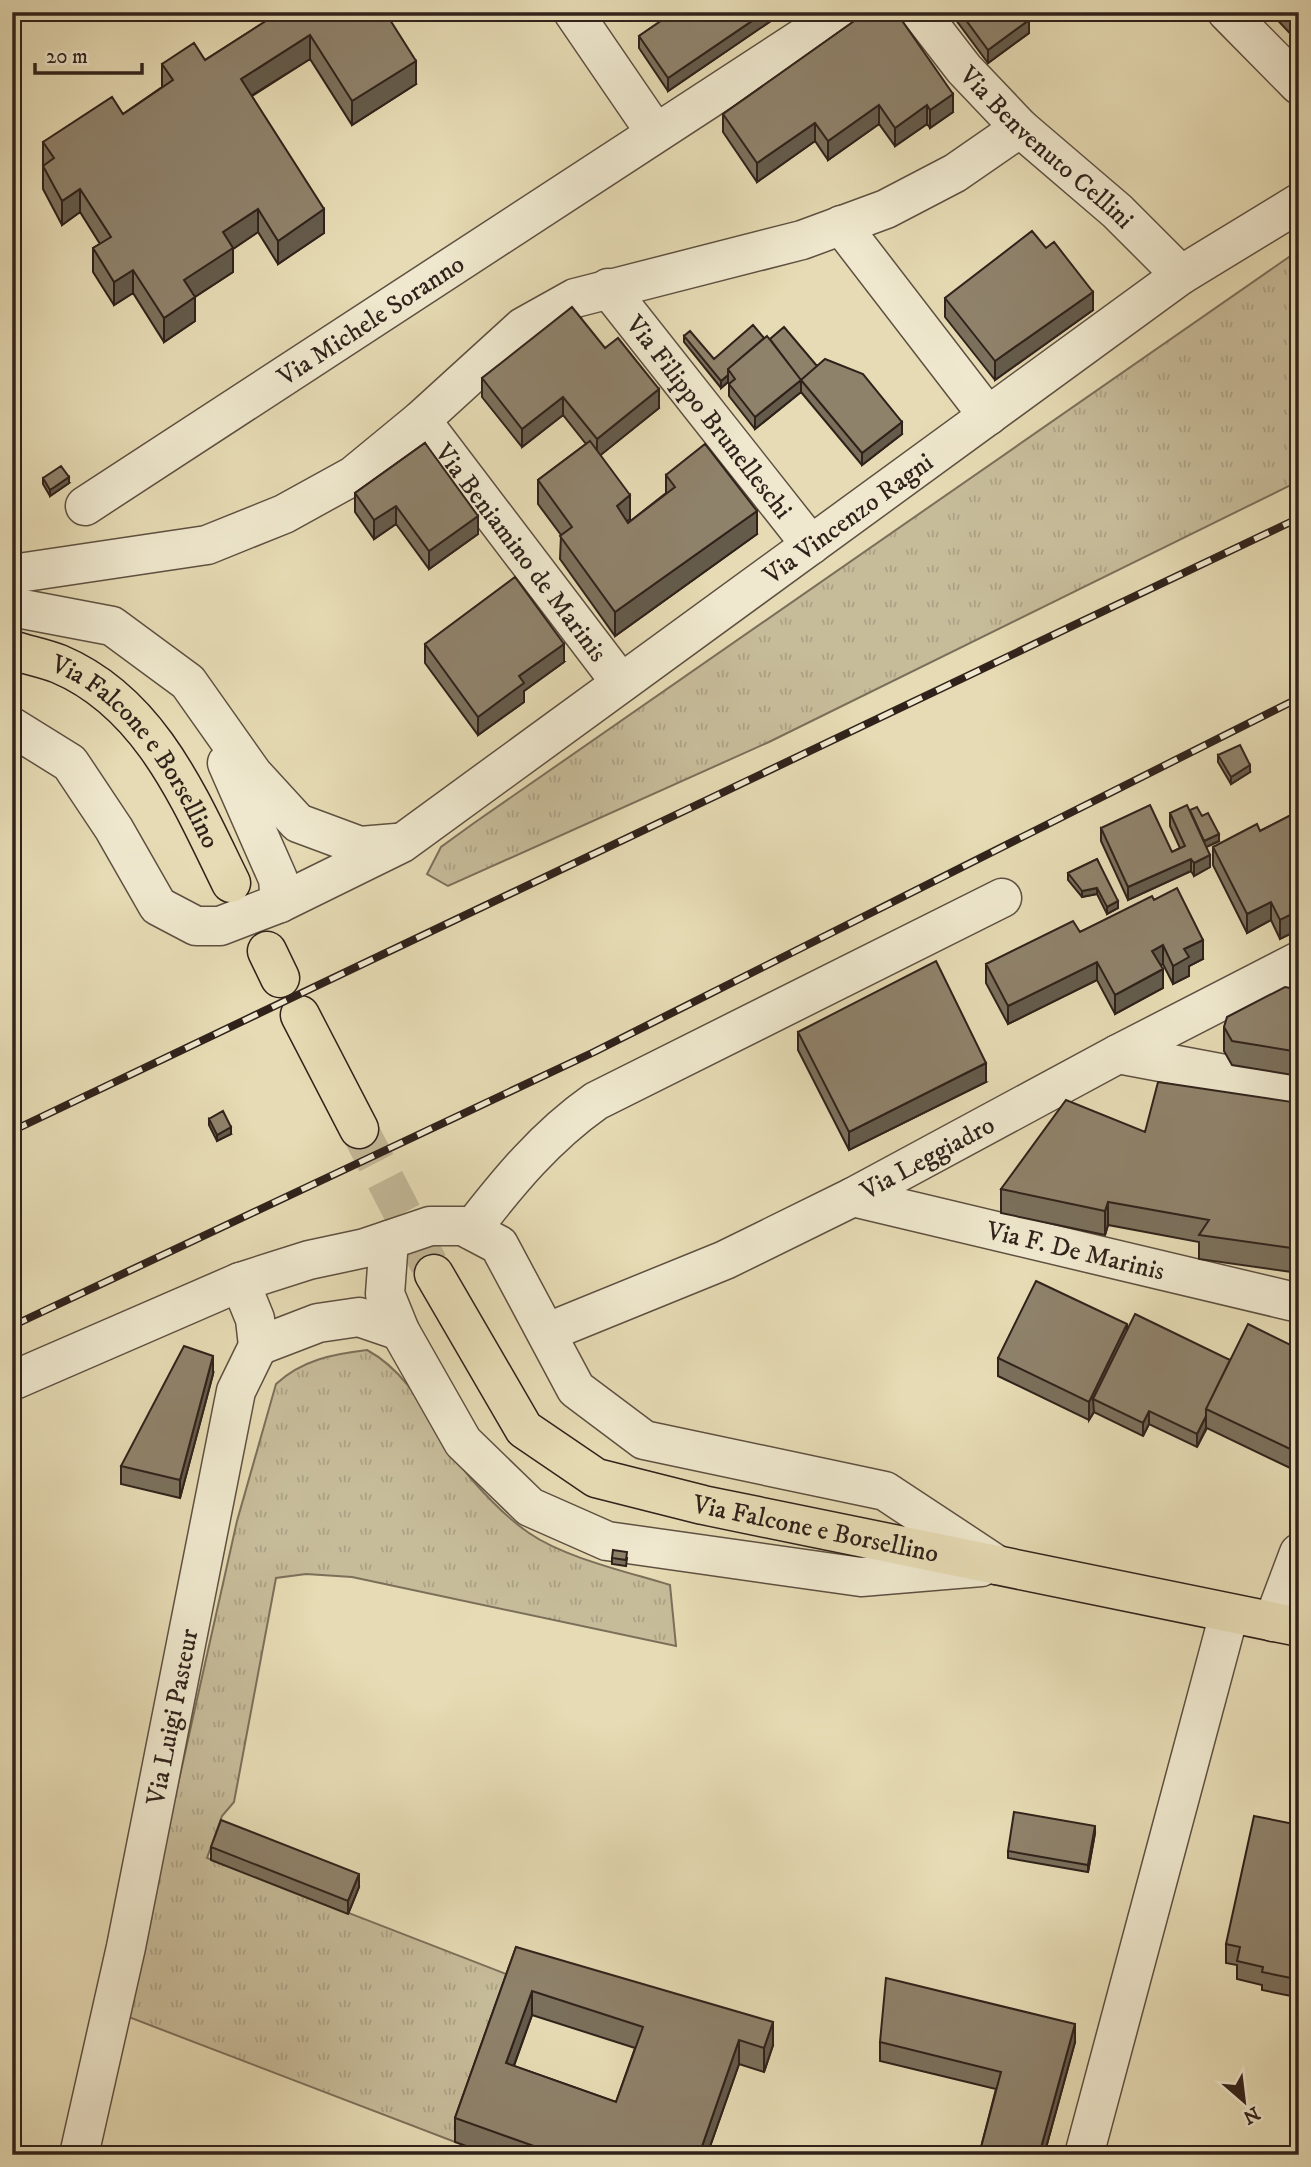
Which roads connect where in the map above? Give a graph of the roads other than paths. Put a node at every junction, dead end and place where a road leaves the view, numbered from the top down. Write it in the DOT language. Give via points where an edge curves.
graph roads {
  1 [pos="573,12"];
  2 [pos="842,12"];
  3 [pos="920,12"];
  4 [pos="1227,12"];
  5 [pos="1299,85"];
  6 [pos="1020,128"];
  7 [pos="655,132"];
  8 [pos="1299,204"];
  9 [pos="841,225"];
  10 [pos="1181,275"];
  11 [pos="608,288"];
  12 [pos="988,416"];
  13 [pos="421,421"];
  14 [pos="85,506"];
  15 [pos="811,545"];
  16 [pos="12,574"];
  17 [pos="12,607"];
  18 [pos="12,650"];
  19 [pos="188,682"];
  20 [pos="621,683"];
  21 [pos="12,727"];
  22 [pos="402,843"];
  23 [pos="231,883"];
  24 [pos="1002,898"];
  25 [pos="280,903"];
  26 [pos="1299,961"];
  27 [pos="300,1015"];
  28 [pos="1118,1054"];
  29 [pos="1299,1088"];
  30 [pos="359,1129"];
  31 [pos="853,1197"];
  32 [pos="471,1230"];
  33 [pos="389,1240"];
  34 [pos="434,1274"];
  35 [pos="240,1282"];
  36 [pos="1299,1303"];
  37 [pos="400,1331"];
  38 [pos="548,1332"];
  39 [pos="258,1346"];
  40 [pos="12,1381"];
  41 [pos="1299,1553"];
  42 [pos="997,1565"];
  43 [pos="1229,1614"];
  44 [pos="1286,1624"];
  45 [pos="79,2155"];
  46 [pos="1084,2155"];
  1 -- 7 [label="street"];
  2 -- 7 [label="street, Via Michele Soranno"];
  3 -- 6 [label="street, Via Benvenuto Cellini" via="964,69"];
  4 -- 5 [label="street"];
  6 -- 9 [label="street" via="955,173 886,209"];
  6 -- 10 [label="street, Via Benvenuto Cellini" via="1117,211"];
  7 -- 14 [label="street, Via Michele Soranno"];
  8 -- 10 [label="street, Via Vincenzo Ragni"];
  9 -- 11 [label="street" via="802,240"];
  9 -- 12 [label="street"];
  10 -- 12 [label="street, Via Vincenzo Ragni"];
  11 -- 13 [label="street" via="575,298 523,327"];
  11 -- 15 [label="street, Via Filippo Brunelleschi"];
  12 -- 15 [label="street, Via Vincenzo Ragni"];
  13 -- 16 [label="street" via="353,476 284,514 207,545"];
  13 -- 20 [label="street, Via Beniamino de Marinis"];
  15 -- 20 [label="street, Via Vincenzo Ragni"];
  17 -- 19 [label="street" via="112,626"];
  18 -- 23 [label="main road, Via Falcone e Borsellino" via="60,665 94,685 144,727 180,779"];
  19 -- 22 [label="street" via="253,774 298,823 360,846"];
  19 -- 25 [label="street" via="255,822 278,880"];
  20 -- 22 [label="street, Via Vincenzo Ragni"];
  21 -- 25 [label="street, Via Vincenzo Ragni" via="70,763 158,905 196,926 220,926"];
  22 -- 25 [label="street, Via Vincenzo Ragni"];
  24 -- 32 [label="street" via="596,1101 561,1126 524,1163"];
  26 -- 28 [label="street, Via Leggiadro"];
  27 -- 30 [label="main road"];
  28 -- 29 [label="street"];
  28 -- 31 [label="street, Via Leggiadro"];
  31 -- 36 [label="street, Via F. De Marinis"];
  31 -- 38 [label="street, Via Leggiadro" via="725,1260"];
  32 -- 33 [label="street" via="430,1226"];
  32 -- 38 [label="street" via="499,1245"];
  33 -- 35 [label="street"];
  33 -- 37 [label="street" via="385,1294"];
  34 -- 42 [label="main road, Via Falcone e Borsellino" via="524,1429 596,1478 703,1506"];
  35 -- 39 [label="street" via="255,1319"];
  35 -- 40 [label="street"];
  37 -- 39 [label="street" via="359,1317 318,1323"];
  37 -- 42 [label="street" via="463,1443 530,1507 607,1541 861,1577"];
  38 -- 42 [label="street" via="576,1388 644,1440 885,1491"];
  39 -- 45 [label="street, Via Luigi Pasteur" via="236,1391"];
  41 -- 44 [label="street"];
  42 -- 43 [label="main road, Via Falcone e Borsellino"];
  43 -- 44 [label="main road, Via Falcone e Borsellino"];
  43 -- 46 [label="street"];
}
